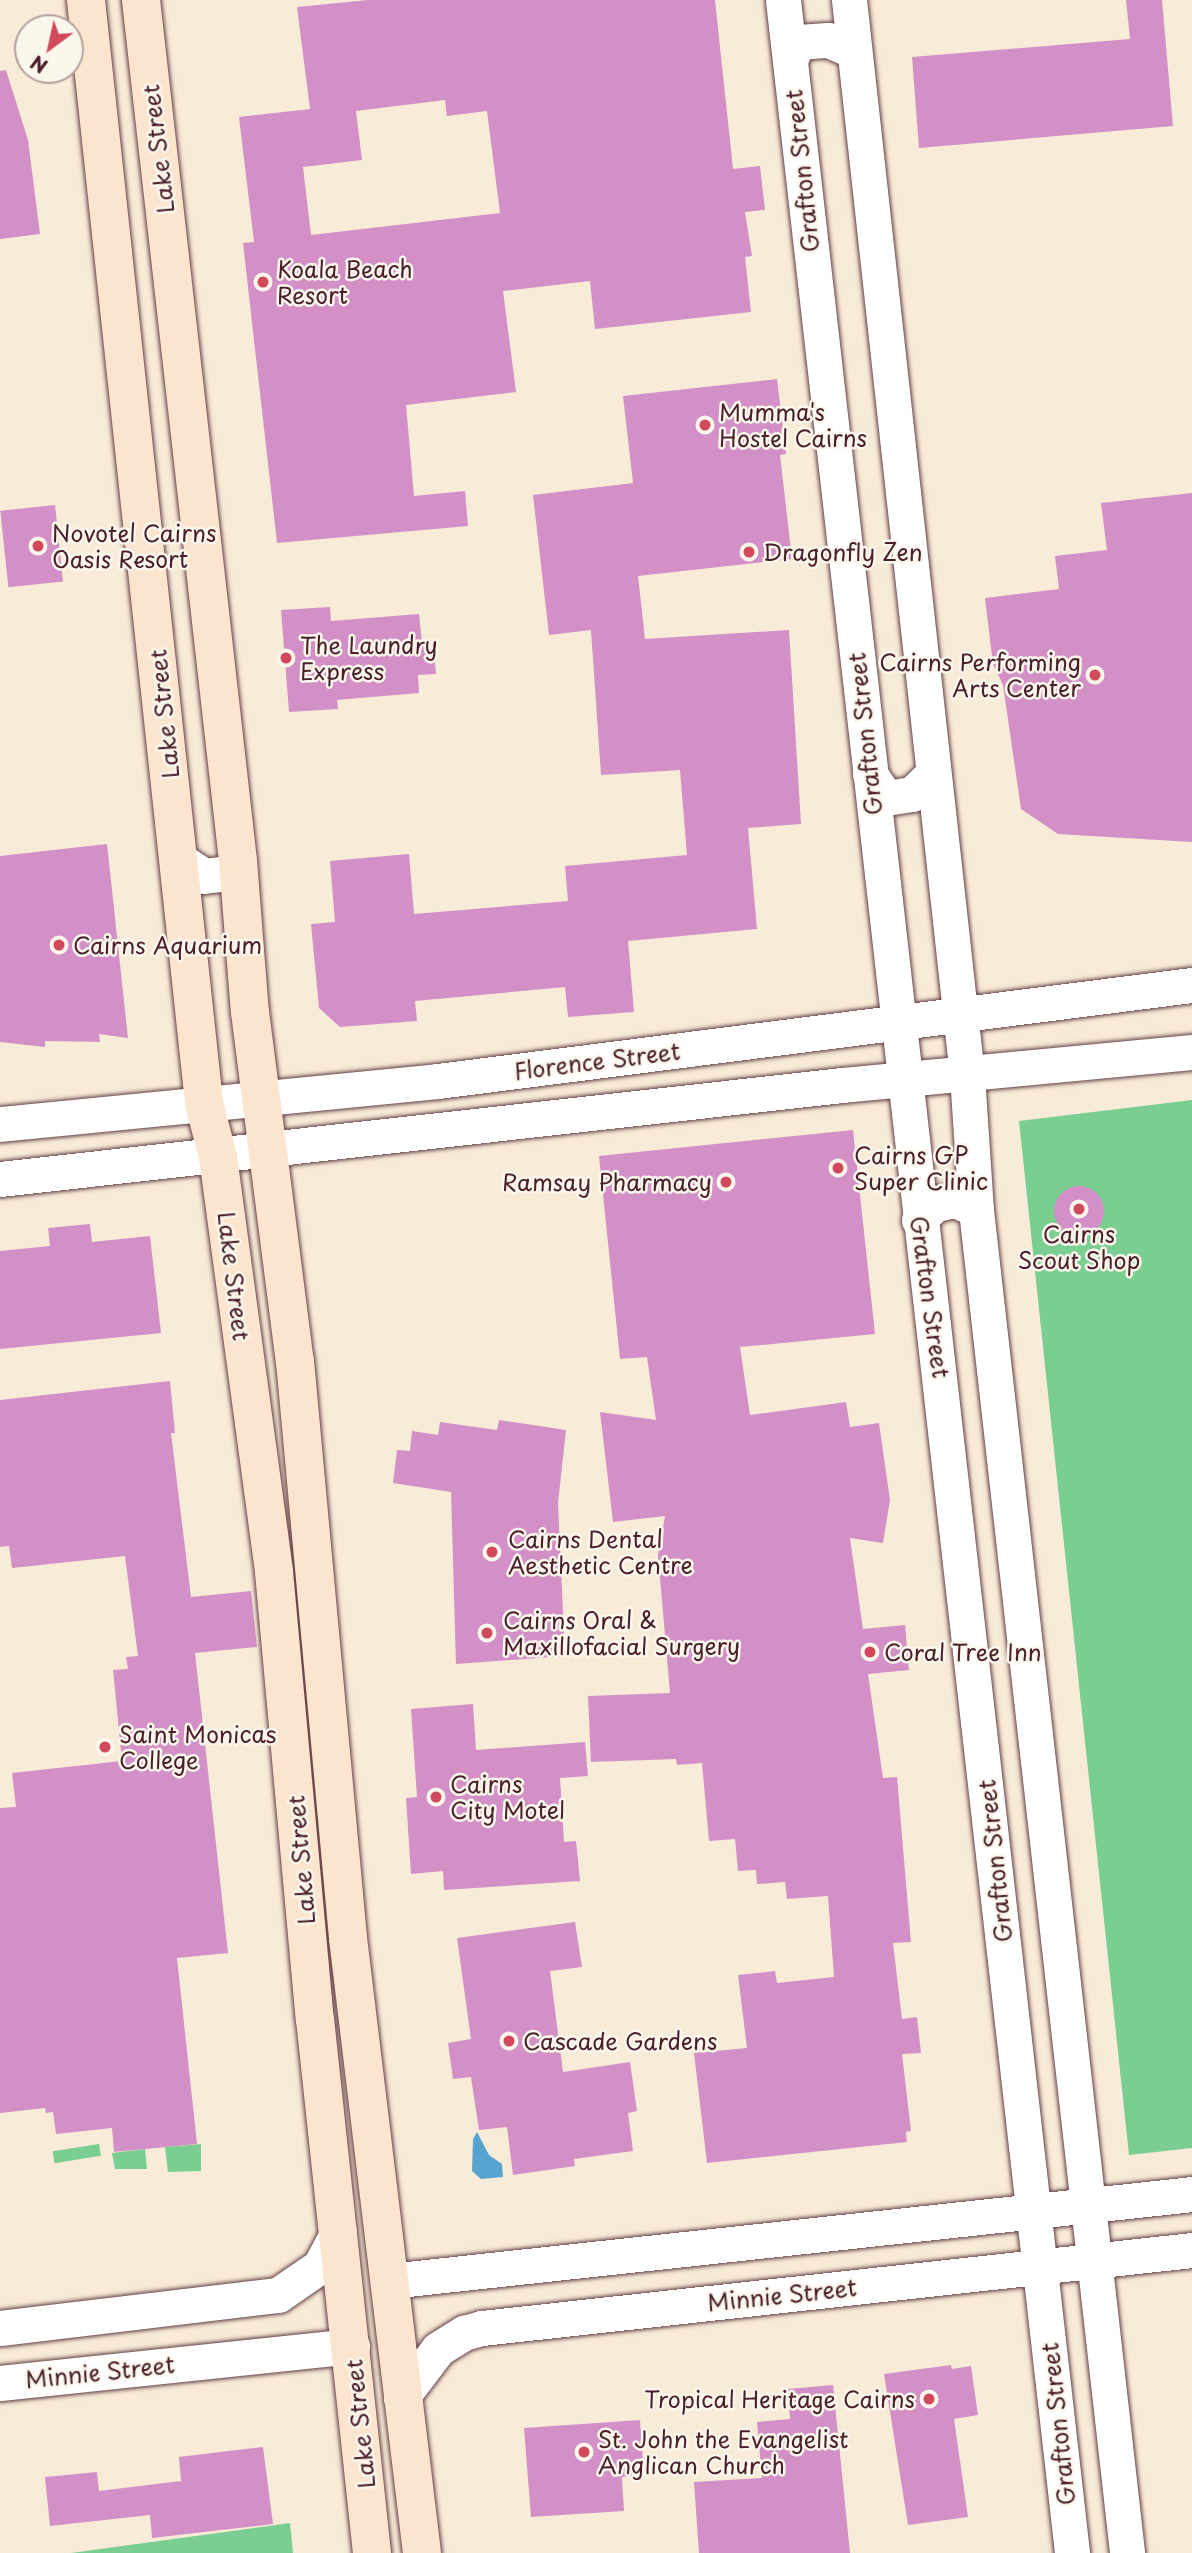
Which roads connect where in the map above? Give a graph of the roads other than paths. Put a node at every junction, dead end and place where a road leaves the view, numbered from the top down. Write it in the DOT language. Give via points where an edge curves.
graph roads {
  1 [pos="86,0"];
  2 [pos="141,0"];
  3 [pos="783,0"];
  4 [pos="849,0"];
  5 [pos="852,50"];
  6 [pos="790,60"];
  7 [pos="155,122"];
  8 [pos="100,127"];
  9 [pos="870,774"];
  10 [pos="932,775"];
  11 [pos="181,861"];
  12 [pos="238,861"];
  13 [pos="1192,985"];
  14 [pos="959,1012"];
  15 [pos="900,1020"];
  16 [pos="1192,1052"];
  17 [pos="967,1074"];
  18 [pos="905,1079"];
  19 [pos="261,1097"];
  20 [pos="204,1103"];
  21 [pos="0,1124"];
  22 [pos="269,1147"];
  23 [pos="218,1157"];
  24 [pos="0,1180"];
  25 [pos="976,1210"];
  26 [pos="919,1220"];
  27 [pos="1064,1992"];
  28 [pos="1013,2006"];
  29 [pos="1192,2194"];
  30 [pos="1088,2205"];
  31 [pos="1034,2211"];
  32 [pos="339,2231"];
  33 [pos="1192,2250"];
  34 [pos="1094,2262"];
  35 [pos="1041,2269"];
  36 [pos="518,2270"];
  37 [pos="389,2281"];
  38 [pos="199,2306"];
  39 [pos="525,2323"];
  40 [pos="0,2328"];
  41 [pos="352,2347"];
  42 [pos="201,2361"];
  43 [pos="0,2383"];
  44 [pos="401,2398"];
  45 [pos="1121,2501"];
  46 [pos="1067,2509"];
  47 [pos="372,2553"];
  48 [pos="422,2553"];
  49 [pos="1072,2553"];
  50 [pos="1126,2553"];
  1 -- 8 [label="main road, Lake Street"];
  2 -- 7 [label="main road, Lake Street"];
  3 -- 6 [label="street, Grafton Street"];
  4 -- 5 [label="street"];
  5 -- 6 [label="street" via="828,40 797,42"];
  5 -- 10 [label="street"];
  6 -- 9 [label="street, Grafton Street"];
  7 -- 8 [label="main road" via="134,112 115,115"];
  7 -- 12 [label="main road, Lake Street"];
  8 -- 11 [label="main road, Lake Street"];
  9 -- 10 [label="street" via="886,798 912,794"];
  9 -- 15 [label="street, Grafton Street"];
  10 -- 14 [label="street"];
  11 -- 12 [label="street" via="204,876 229,873"];
  11 -- 20 [label="main road, Lake Street"];
  12 -- 19 [label="main road, Lake Street"];
  13 -- 14 [label="street, Florence Street"];
  14 -- 15 [label="street, Florence Street"];
  14 -- 17 [label="street"];
  15 -- 18 [label="street, Grafton Street"];
  15 -- 19 [label="street, Florence Street" via="438,1081"];
  16 -- 17 [label="street"];
  17 -- 18 [label="street"];
  17 -- 25 [label="street"];
  18 -- 22 [label="street"];
  18 -- 26 [label="street, Grafton Street"];
  19 -- 20 [label="street, Florence Street"];
  19 -- 22 [label="main road, Lake Street"];
  20 -- 21 [label="street, Florence Street"];
  20 -- 23 [label="main road, Lake Street"];
  22 -- 23 [label="street"];
  22 -- 37 [label="main road, Lake Street" via="295,1361 346,1912"];
  23 -- 24 [label="street"];
  23 -- 32 [label="main road, Lake Street" via="274,1572"];
  25 -- 26 [label="street" via="956,1200 944,1202"];
  25 -- 27 [label="street"];
  26 -- 28 [label="street, Grafton Street" via="934,1312"];
  27 -- 28 [label="street" via="1047,2007"];
  27 -- 30 [label="street"];
  28 -- 31 [label="street, Grafton Street"];
  29 -- 30 [label="street"];
  30 -- 31 [label="street"];
  30 -- 34 [label="street"];
  31 -- 35 [label="street, Grafton Street"];
  31 -- 36 [label="street"];
  32 -- 38 [label="street" via="320,2266 290,2290"];
  32 -- 41 [label="main road, Lake Street"];
  33 -- 34 [label="street, Minnie Street"];
  34 -- 35 [label="street, Minnie Street"];
  34 -- 45 [label="street"];
  35 -- 39 [label="street, Minnie Street"];
  35 -- 46 [label="street, Grafton Street"];
  36 -- 37 [label="street"];
  36 -- 39 [label="street" via="510,2299"];
  37 -- 41 [label="main road"];
  37 -- 44 [label="main road, Lake Street"];
  38 -- 40 [label="street"];
  38 -- 42 [label="street, Minnie Street" via="219,2329 216,2348"];
  39 -- 44 [label="street, Minnie Street" via="482,2328 453,2339 431,2355"];
  41 -- 42 [label="street, Minnie Street"];
  41 -- 47 [label="main road, Lake Street"];
  42 -- 43 [label="street, Minnie Street"];
  44 -- 48 [label="main road, Lake Street"];
  45 -- 46 [label="street" via="1088,2498"];
  45 -- 50 [label="street"];
  46 -- 49 [label="street, Grafton Street"];
}
